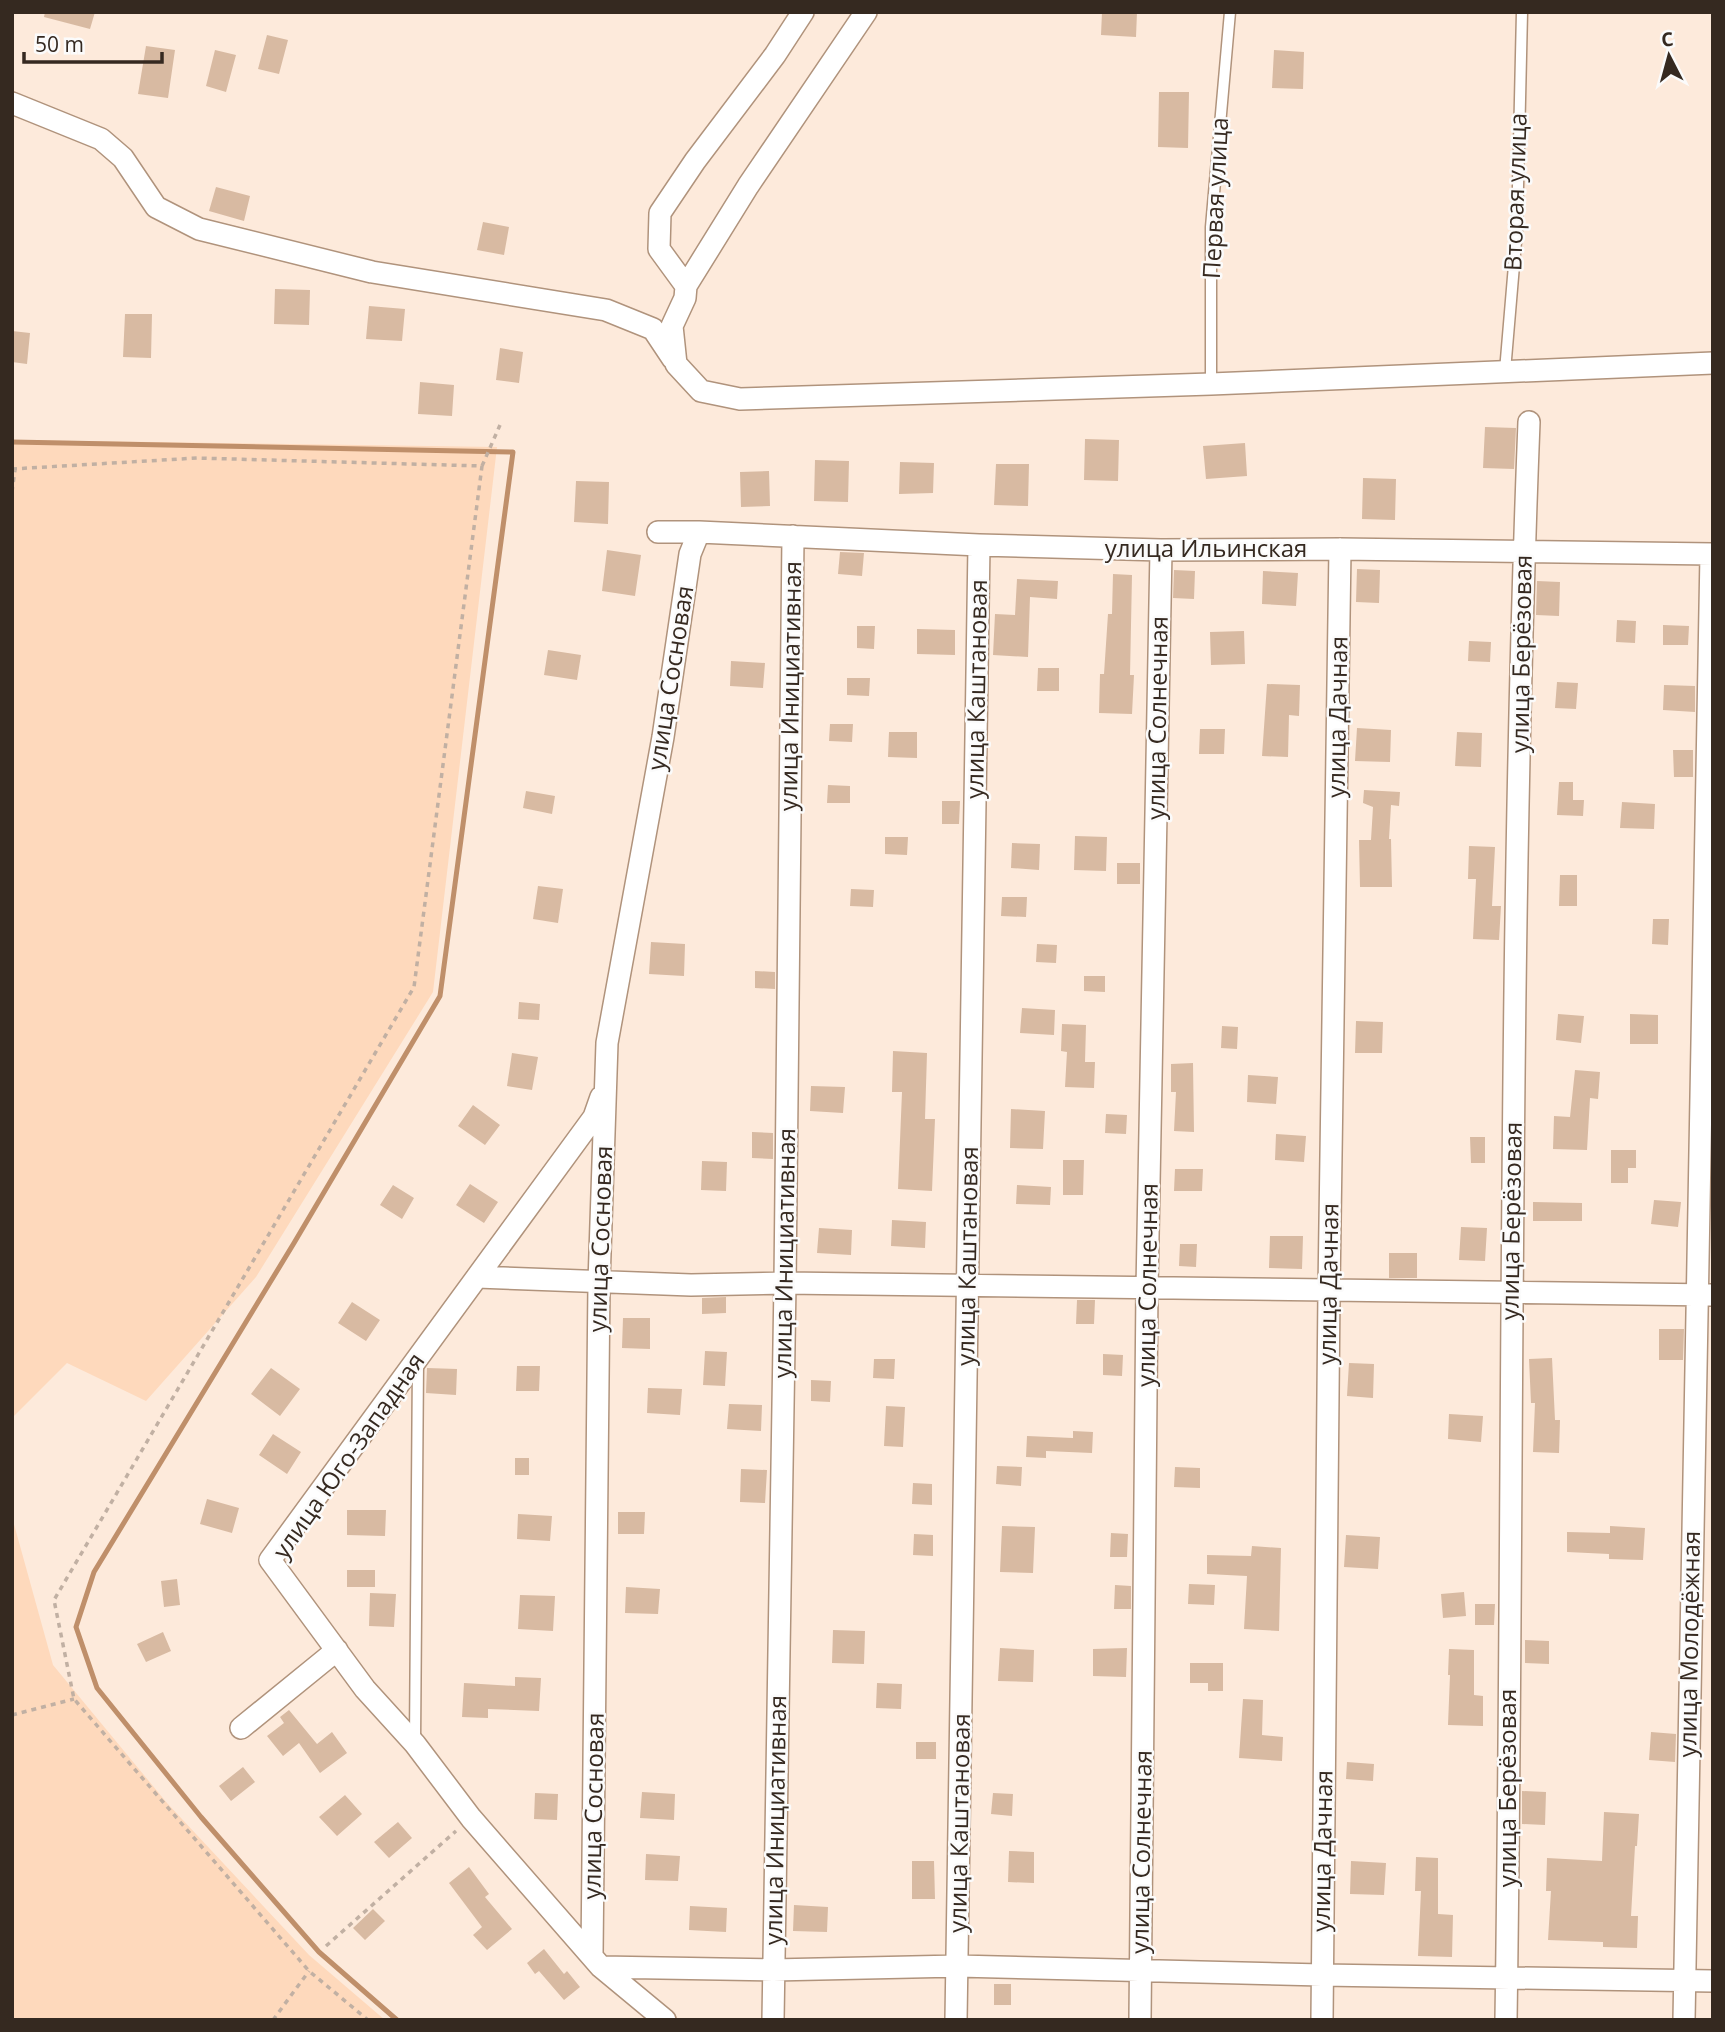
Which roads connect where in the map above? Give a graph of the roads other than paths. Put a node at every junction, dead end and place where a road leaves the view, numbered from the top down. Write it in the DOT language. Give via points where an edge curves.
graph roads {
  1 [pos="803,12"];
  2 [pos="866,12"];
  3 [pos="1230,12"];
  4 [pos="1522,12"];
  5 [pos="12,103"];
  6 [pos="686,286"];
  7 [pos="1713,363"];
  8 [pos="676,364"];
  9 [pos="1505,371"];
  10 [pos="1211,384"];
  11 [pos="1529,422"];
  12 [pos="658,532"];
  13 [pos="699,532"];
  14 [pos="793,536"];
  15 [pos="979,545"];
  16 [pos="1340,549"];
  17 [pos="1161,550"];
  18 [pos="1524,551"];
  19 [pos="1712,554"];
  20 [pos="607,1082"];
  21 [pos="477,1277"];
  22 [pos="599,1283"];
  23 [pos="785,1283"];
  24 [pos="967,1285"];
  25 [pos="1147,1289"];
  26 [pos="1328,1290"];
  27 [pos="1511,1291"];
  28 [pos="1705,1294"];
  29 [pos="418,1359"];
  30 [pos="337,1650"];
  31 [pos="241,1728"];
  32 [pos="415,1744"];
  33 [pos="596,1961"];
  34 [pos="958,1966"];
  35 [pos="773,1970"];
  36 [pos="1141,1970"];
  37 [pos="1322,1975"];
  38 [pos="1506,1977"];
  39 [pos="1684,1980"];
  40 [pos="1713,1981"];
  41 [pos="665,2020"];
  42 [pos="773,2020"];
  43 [pos="956,2020"];
  44 [pos="1140,2020"];
  45 [pos="1322,2020"];
  46 [pos="1506,2020"];
  47 [pos="1684,2020"];
  1 -- 6 [label="street" via="660,213 659,249"];
  2 -- 6 [label="street"];
  3 -- 10 [label="lane, Первая улица" via="1211,227"];
  4 -- 9 [label="lane, Вторая улица" via="1517,230"];
  5 -- 8 [label="street" via="101,139 123,158 156,207 199,229 372,272 606,310 653,329"];
  6 -- 8 [label="street" via="672,326"];
  7 -- 9 [label="street"];
  8 -- 10 [label="street" via="701,391 740,399"];
  9 -- 10 [label="street"];
  11 -- 18 [label="street, улица Берёзовая"];
  12 -- 13 [label="street, улица Ильинская"];
  13 -- 14 [label="street, улица Ильинская"];
  13 -- 20 [label="street, улица Сосновая" via="690,554 663,737 607,1043"];
  14 -- 15 [label="street, улица Ильинская"];
  14 -- 23 [label="street, улица Инициативная"];
  15 -- 17 [label="street, улица Ильинская"];
  15 -- 24 [label="street, улица Каштановая"];
  16 -- 17 [label="street, улица Ильинская"];
  16 -- 18 [label="street, улица Ильинская"];
  16 -- 26 [label="street, улица Дачная"];
  17 -- 25 [label="street, улица Солнечная"];
  18 -- 19 [label="street, улица Ильинская"];
  18 -- 27 [label="street, улица Берёзовая"];
  19 -- 28 [label="street, улица Молодёжная"];
  20 -- 21 [label="street, улица Юго-Западная" via="594,1117"];
  20 -- 22 [label="street, улица Сосновая"];
  21 -- 22 [label="street"];
  21 -- 29 [label="street, улица Юго-Западная"];
  22 -- 23 [label="street"];
  22 -- 33 [label="street, улица Сосновая"];
  23 -- 24 [label="street"];
  23 -- 35 [label="street, улица Инициативная"];
  24 -- 25 [label="street"];
  24 -- 34 [label="street, улица Каштановая"];
  25 -- 26 [label="street"];
  25 -- 36 [label="street, улица Солнечная"];
  26 -- 27 [label="street"];
  26 -- 37 [label="street, улица Дачная"];
  27 -- 28 [label="street"];
  27 -- 38 [label="street, улица Берёзовая"];
  28 -- 39 [label="street, улица Молодёжная"];
  29 -- 30 [label="street, улица Юго-Западная" via="270,1560"];
  29 -- 32 [label="lane"];
  30 -- 31 [label="street"];
  30 -- 32 [label="street, улица Юго-Западная"];
  32 -- 33 [label="street, улица Юго-Западная" via="471,1818"];
  33 -- 35 [label="street"];
  33 -- 41 [label="street"];
  34 -- 35 [label="street"];
  34 -- 36 [label="street"];
  34 -- 43 [label="street, улица Каштановая"];
  35 -- 42 [label="street, улица Инициативная"];
  36 -- 37 [label="street"];
  36 -- 44 [label="street, улица Солнечная"];
  37 -- 38 [label="street"];
  37 -- 45 [label="street, улица Дачная"];
  38 -- 39 [label="street"];
  38 -- 46 [label="street, улица Берёзовая"];
  39 -- 40 [label="street"];
  39 -- 47 [label="street, улица Молодёжная"];
}
